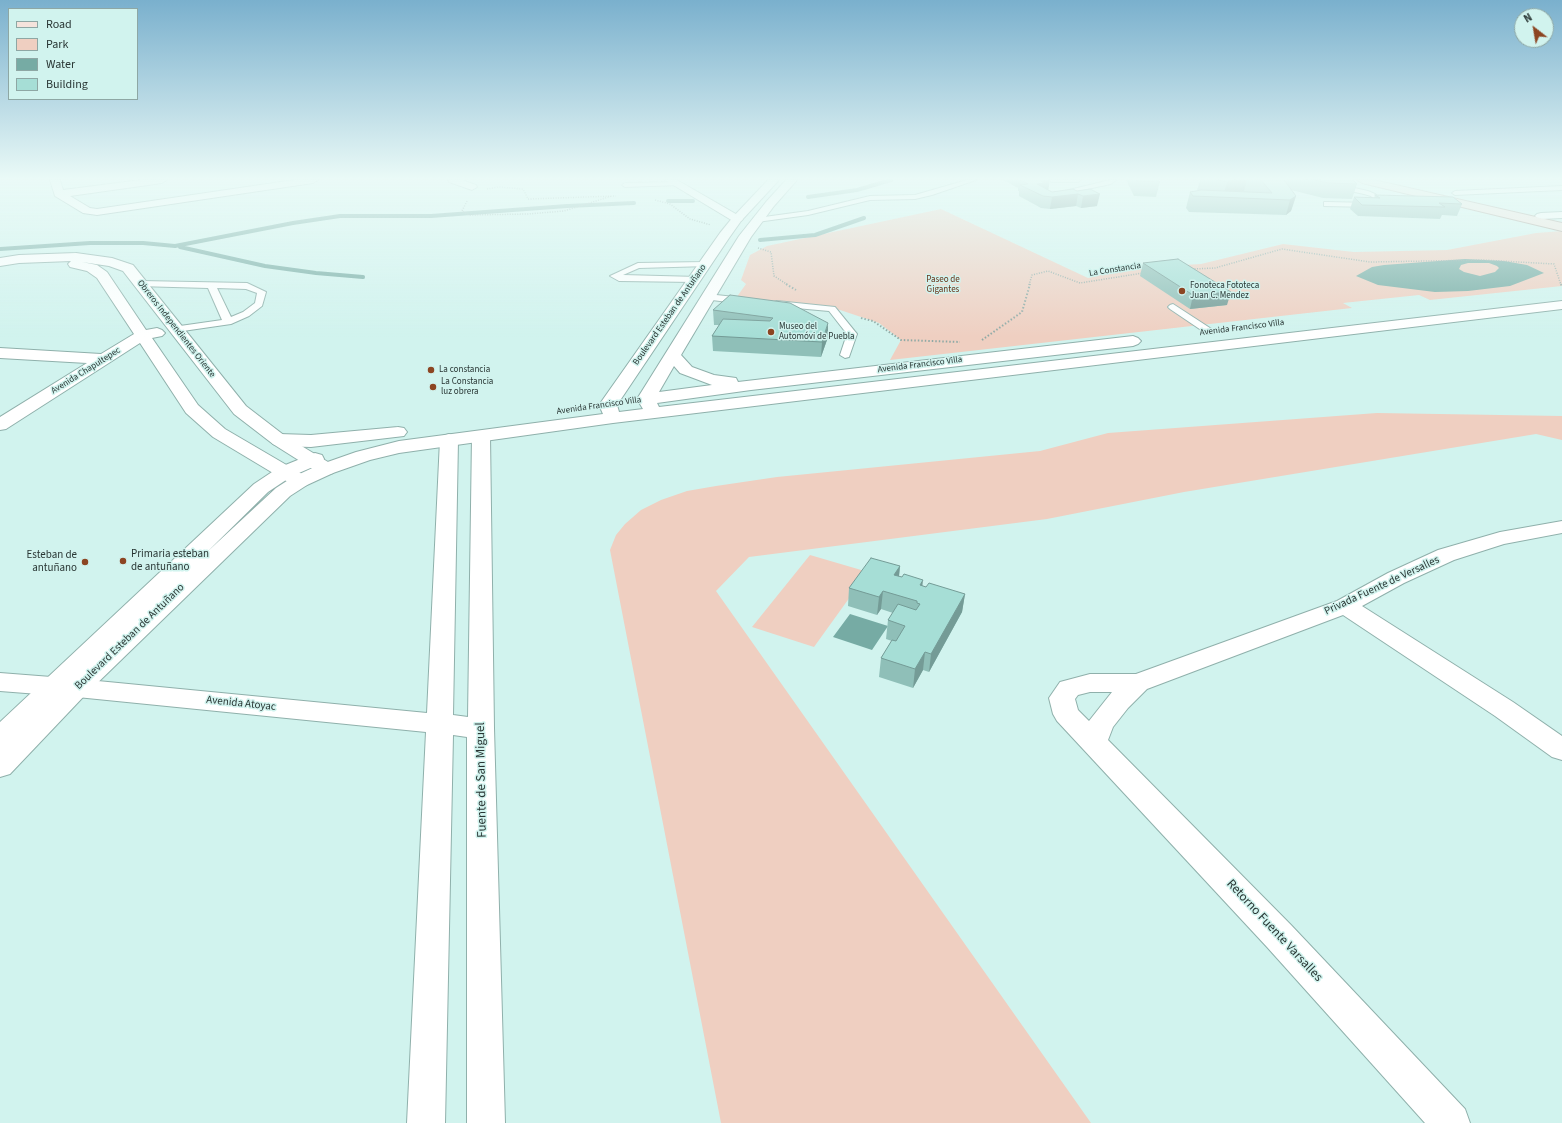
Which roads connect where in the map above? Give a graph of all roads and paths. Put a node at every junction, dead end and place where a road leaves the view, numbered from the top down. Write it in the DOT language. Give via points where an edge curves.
graph roads {
  1 [pos="727,232"];
  2 [pos="748,232"];
  3 [pos="0,263"];
  4 [pos="705,264"];
  5 [pos="1186,269"];
  6 [pos="1149,272"];
  7 [pos="695,279"];
  8 [pos="141,284"];
  9 [pos="212,286"];
  10 [pos="1562,288"];
  11 [pos="1562,291"];
  12 [pos="707,297"];
  13 [pos="754,302"];
  14 [pos="770,303"];
  15 [pos="1562,305"];
  16 [pos="1173,307"];
  17 [pos="228,322"];
  18 [pos="1272,324"];
  19 [pos="176,329"];
  20 [pos="1217,331"];
  21 [pos="1186,334"];
  22 [pos="142,336"];
  23 [pos="1146,339"];
  24 [pos="978,343"];
  25 [pos="0,353"];
  26 [pos="673,355"];
  27 [pos="845,356"];
  28 [pos="104,359"];
  29 [pos="751,385"];
  30 [pos="650,406"];
  31 [pos="611,411"];
  32 [pos="0,425"];
  33 [pos="398,432"];
  34 [pos="481,436"];
  35 [pos="279,440"];
  36 [pos="449,440"];
  37 [pos="320,464"];
  38 [pos="293,476"];
  39 [pos="1562,527"];
  40 [pos="1345,606"];
  41 [pos="0,682"];
  42 [pos="1138,683"];
  43 [pos="65,687"];
  44 [pos="440,724"];
  45 [pos="481,728"];
  46 [pos="0,738"];
  47 [pos="1093,742"];
  48 [pos="1562,750"];
  49 [pos="0,766"];
  50 [pos="426,1123"];
  51 [pos="486,1123"];
  52 [pos="1451,1123"];
  1 -- 4 [label="street, Boulevard Esteban de Antuñano"];
  2 -- 12 [label="street, Boulevard Esteban de Antuñano"];
  3 -- 8 [label="street, Obreros Independientes Oriente" via="48,257 93,259 128,268"];
  3 -- 22 [label="street, Obreros Independientes Oriente" via="64,263 92,268 102,275"];
  4 -- 7 [label="street, Boulevard Esteban de Antuñano"];
  4 -- 7 [label="lane" via="638,266 614,276"];
  5 -- 10 [label="path" via="1215,268 1282,249 1370,262 1482,260 1554,264"];
  6 -- 24 [label="path, La Constancia" via="1080,283 1048,271 1032,275 1022,312"];
  7 -- 31 [label="street, Boulevard Esteban de Antuñano"];
  8 -- 9 [label="lane"];
  8 -- 19 [label="street, Obreros Independientes Oriente"];
  9 -- 17 [label="lane"];
  9 -- 17 [label="lane" via="247,286 262,292 259,304 246,314"];
  11 -- 18 [label="street, Avenida Francisco Villa"];
  12 -- 13 [label="lane"];
  12 -- 26 [label="street, Boulevard Esteban de Antuñano"];
  14 -- 27 [label="lane" via="832,309 852,334"];
  15 -- 30 [label="street, Avenida Francisco Villa"];
  16 -- 20 [label="lane"];
  17 -- 19 [label="lane"];
  19 -- 22 [label="street, Avenida Chapultepec"];
  19 -- 35 [label="street, Obreros Independientes Oriente" via="240,410"];
  20 -- 21 [label="street, Avenida Francisco Villa"];
  22 -- 28 [label="street, Avenida Chapultepec"];
  22 -- 38 [label="street, Obreros Independientes Oriente" via="192,409 219,433"];
  23 -- 29 [label="street, Avenida Francisco Villa"];
  25 -- 28 [label="street"];
  26 -- 29 [label="street" via="686,370 710,380"];
  26 -- 30 [label="street, Boulevard Esteban de Antuñano"];
  28 -- 32 [label="street, Avenida Chapultepec"];
  29 -- 30 [label="street, Avenida Francisco Villa"];
  30 -- 31 [label="street, Avenida Francisco Villa"];
  31 -- 33 [label="street, Avenida Francisco Villa"];
  31 -- 34 [label="street, Avenida Francisco Villa"];
  33 -- 35 [label="street" via="311,441"];
  33 -- 37 [label="street, Avenida Francisco Villa"];
  34 -- 36 [label="street, Avenida Francisco Villa"];
  34 -- 45 [label="street, Fuente de San Miguel"];
  35 -- 37 [label="street, Obreros Independientes Oriente"];
  36 -- 37 [label="street, Avenida Francisco Villa" via="400,447"];
  36 -- 44 [label="street"];
  37 -- 38 [label="street, Avenida Francisco Villa"];
  38 -- 43 [label="street, Boulevard Esteban de Antuñano" via="283,492"];
  39 -- 40 [label="street, Privada Fuente de Versalles" via="1500,538 1446,555 1396,578"];
  40 -- 42 [label="street, Privada Fuente de Versalles"];
  40 -- 48 [label="street"];
  41 -- 43 [label="street, Avenida Atoyac"];
  42 -- 47 [label="street, Privada Fuente de Versalles" via="1101,723"];
  42 -- 47 [label="street, Privada Fuente de Versalles" via="1090,683 1069,688 1062,698 1066,714"];
  43 -- 44 [label="street, Avenida Atoyac"];
  43 -- 46 [label="street, Boulevard Esteban de Antuñano"];
  43 -- 49 [label="street, Boulevard Esteban de Antuñano"];
  44 -- 45 [label="street, Avenida Atoyac"];
  44 -- 50 [label="street"];
  45 -- 51 [label="street, Fuente de San Miguel"];
  47 -- 52 [label="street, Retorno Fuente Varsalles" via="1279,936"];
}
